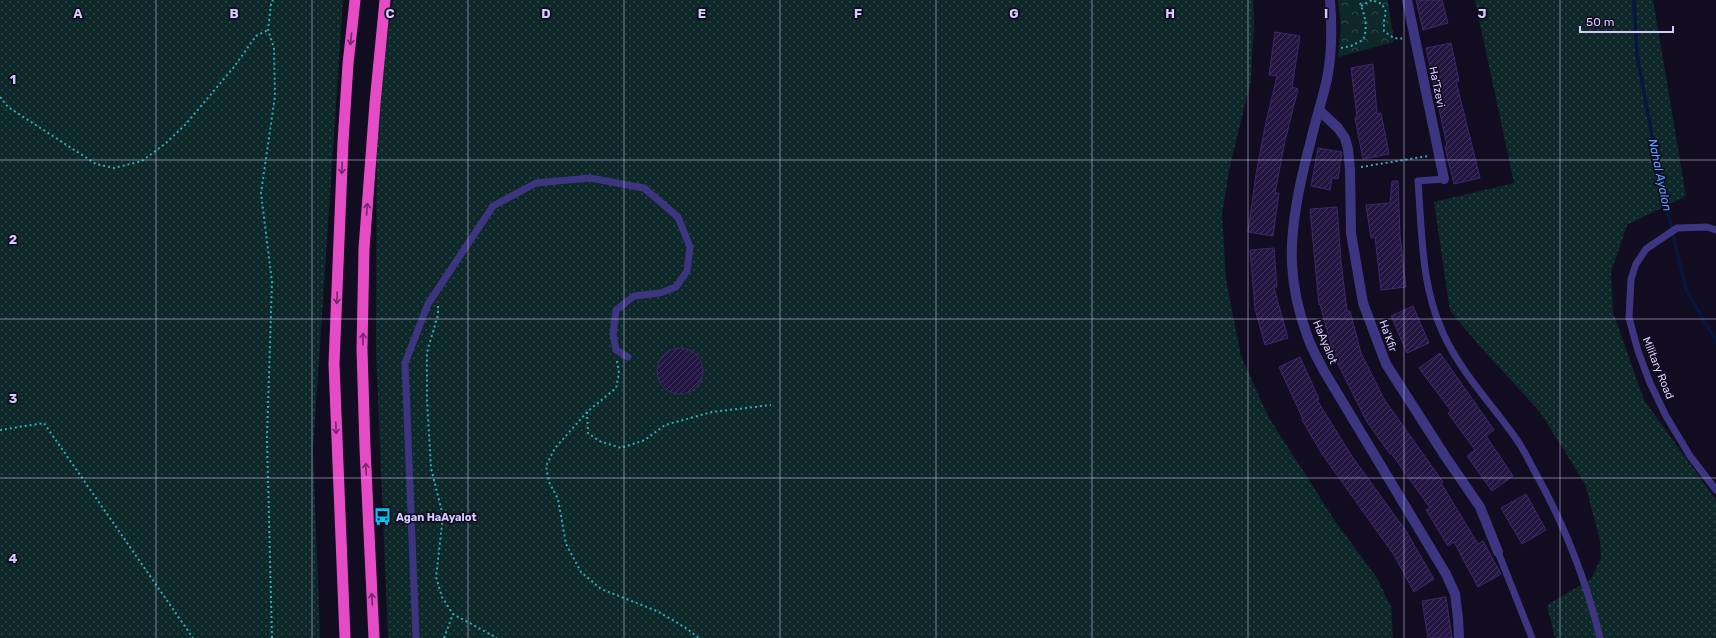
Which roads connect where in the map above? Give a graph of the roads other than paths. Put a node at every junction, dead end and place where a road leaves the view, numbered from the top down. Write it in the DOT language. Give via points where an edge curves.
graph roads {
  1 [pos="355,0"];
  2 [pos="384,0"];
  3 [pos="1330,0"];
  4 [pos="1407,0"];
  5 [pos="1319,110"];
  6 [pos="1444,179"];
  7 [pos="1716,230"];
  8 [pos="628,357"];
  9 [pos="1716,490"];
  10 [pos="1498,552"];
  11 [pos="345,638"];
  12 [pos="374,638"];
  13 [pos="416,638"];
  14 [pos="1459,638"];
  15 [pos="1532,638"];
  16 [pos="1600,638"];
  1 -- 11 [label="highway, one-way" via="343,142 334,364"];
  12 -- 2 [label="highway, one-way" via="365,448 364,249"];
  3 -- 5 [label="street, HaAyalot" via="1330,51"];
  4 -- 6 [label="street, Ha'Tzevi"];
  5 -- 10 [label="street, Ha'Kfir" via="1338,128 1348,149 1351,233 1363,303 1386,364 1480,507"];
  5 -- 14 [label="street, HaAyalot" via="1301,184 1294,232 1292,264 1296,300 1307,336 1324,371 1446,574 1455,594"];
  6 -- 16 [label="lane" via="1418,181 1425,270 1434,307 1443,332 1461,366 1518,442 1545,490 1575,558"];
  7 -- 9 [label="lane, Military Road" via="1707,227 1677,228 1646,249 1636,264 1631,279 1629,318 1650,383 1666,416 1690,456"];
  8 -- 13 [label="lane" via="616,350 613,334 616,310 634,296 660,293 676,287 687,271 690,247 678,217 644,188 590,178 536,184 493,206 428,304 405,363"];
  10 -- 15 [label="lane"];
}
